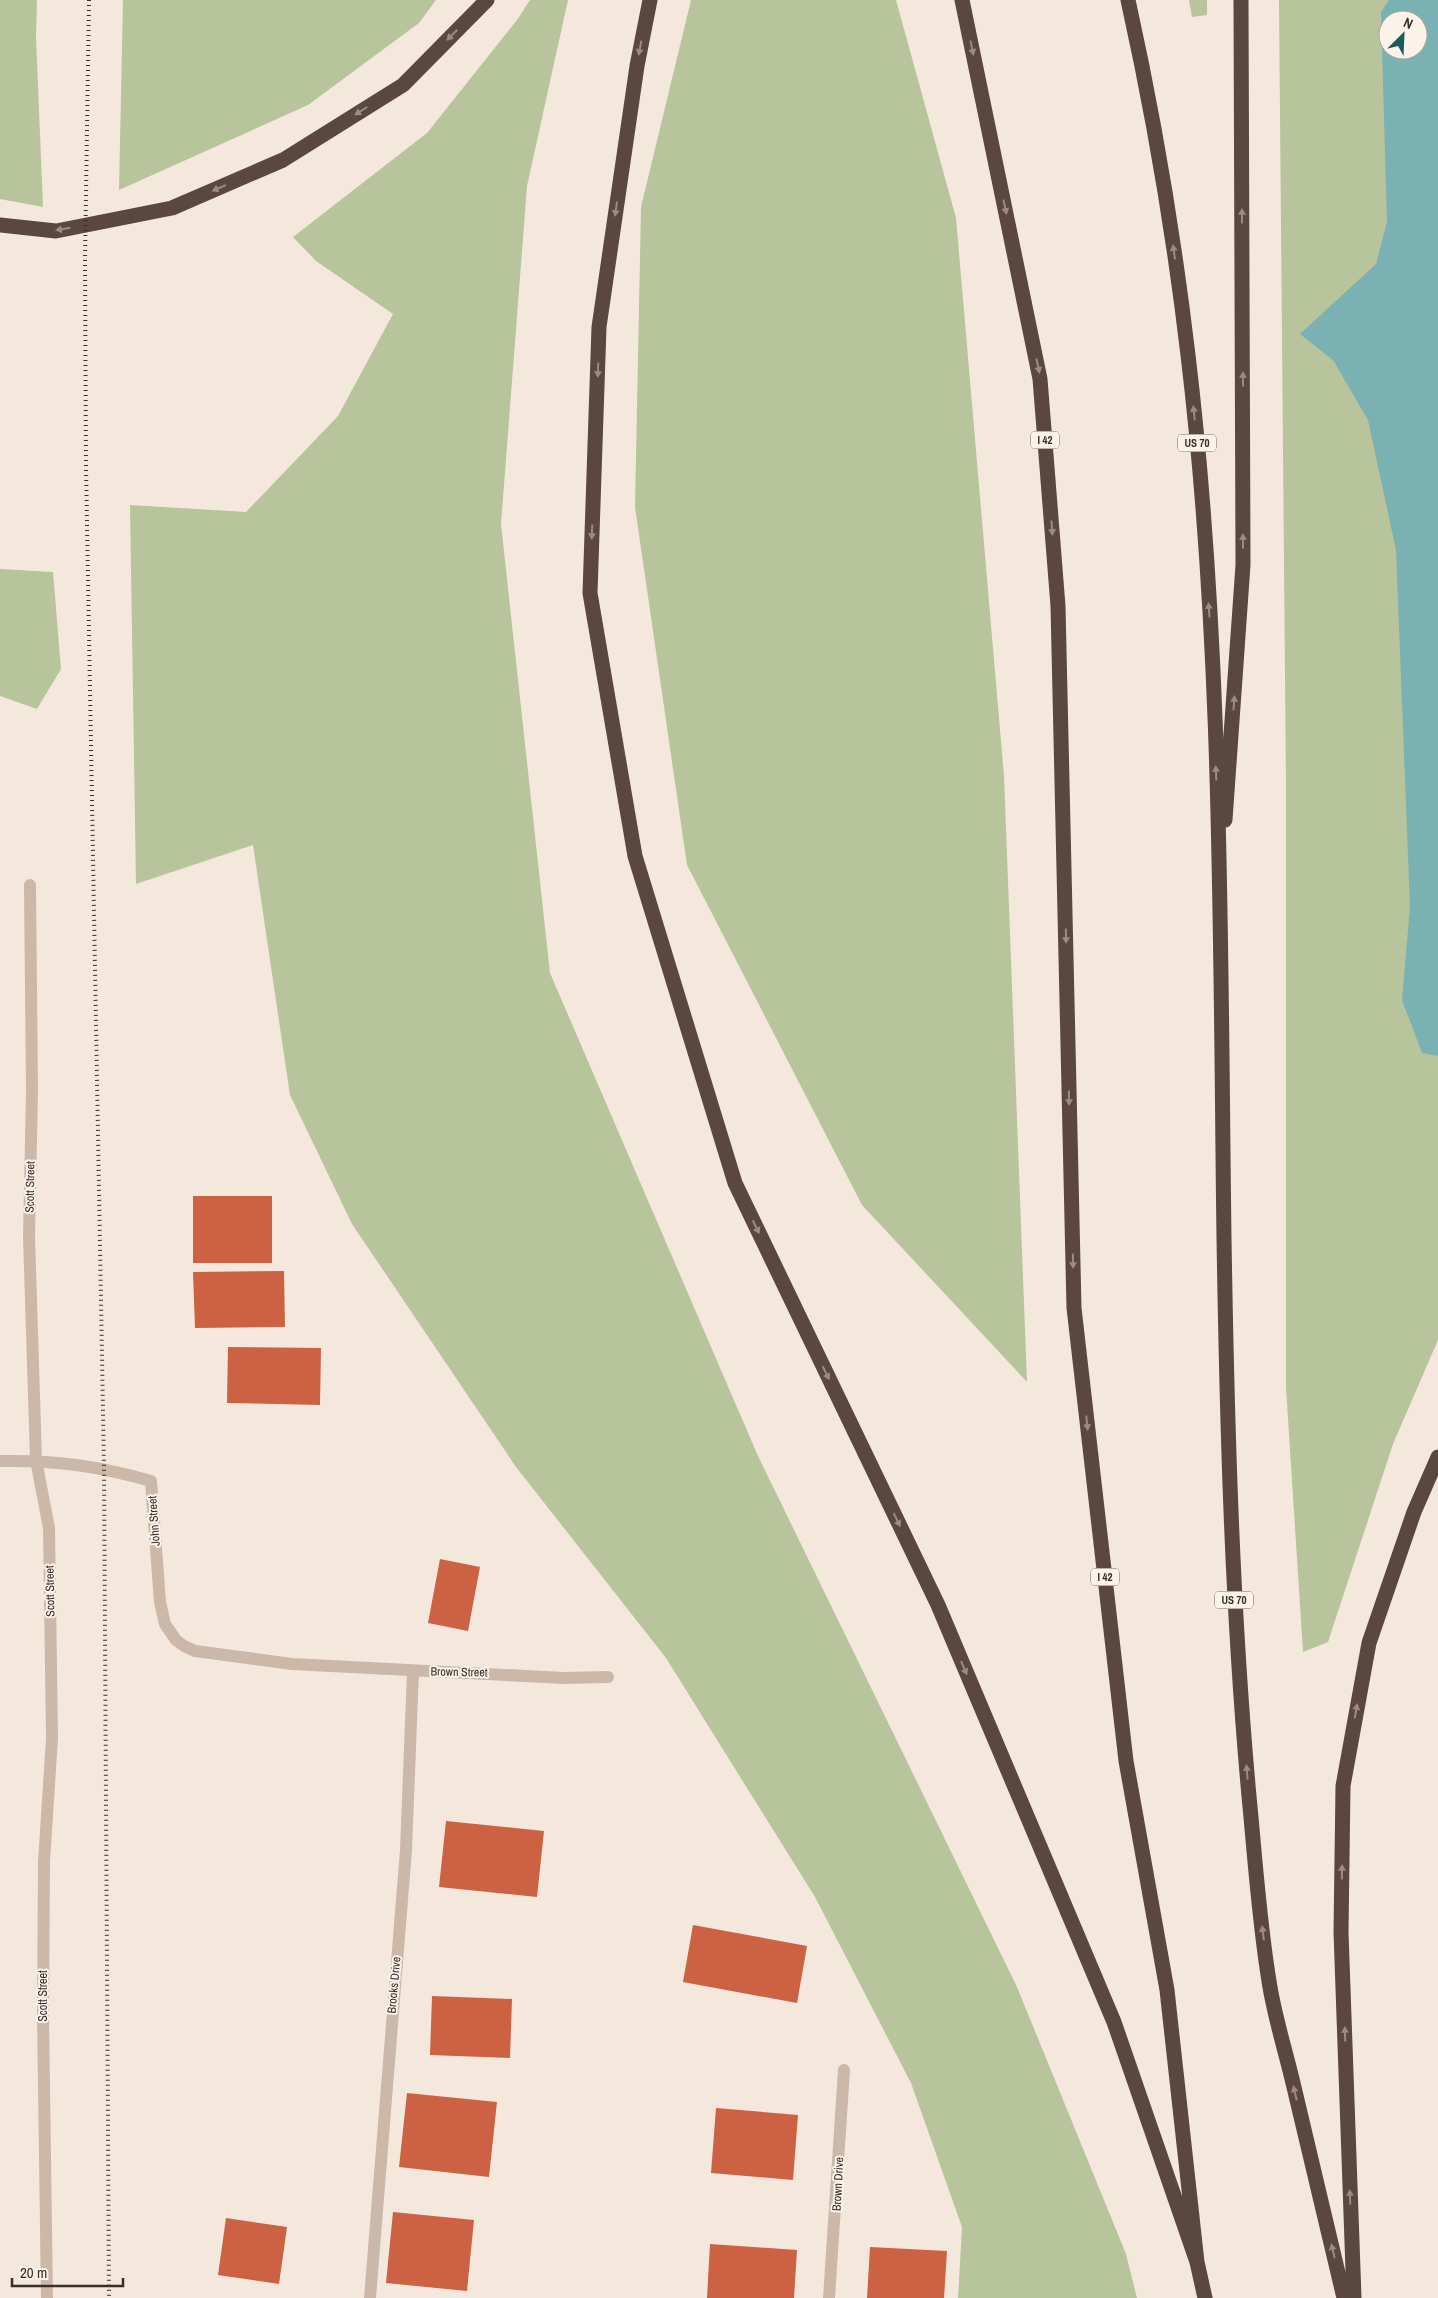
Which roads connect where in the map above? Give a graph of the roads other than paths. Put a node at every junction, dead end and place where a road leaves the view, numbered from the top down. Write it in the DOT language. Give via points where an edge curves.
graph roads {
  1 [pos="487,0"];
  2 [pos="650,0"];
  3 [pos="962,0"];
  4 [pos="1128,0"];
  5 [pos="1241,0"];
  6 [pos="0,225"];
  7 [pos="30,885"];
  8 [pos="1219,891"];
  9 [pos="1438,1456"];
  10 [pos="36,1460"];
  11 [pos="0,1461"];
  12 [pos="311,1666"];
  13 [pos="413,1671"];
  14 [pos="608,1678"];
  15 [pos="844,2070"];
  16 [pos="1197,2262"];
  17 [pos="47,2298"];
  18 [pos="370,2298"];
  19 [pos="829,2298"];
  20 [pos="1205,2298"];
  21 [pos="1344,2298"];
  22 [pos="1354,2298"];
  1 -- 6 [label="highway, one-way" via="403,85 283,160 172,208 56,231"];
  2 -- 16 [label="highway, one-way" via="637,66 599,326 590,593 635,856 735,1183 938,1605 1114,2022"];
  3 -- 16 [label="highway, I 42, one-way" via="1040,378 1058,606 1074,1308 1126,1761 1167,1990"];
  8 -- 4 [label="highway, US 70, one-way" via="1209,617 1189,365 1168,210"];
  8 -- 5 [label="highway, one-way" via="1243,565"];
  7 -- 10 [label="street, Scott Street" via="32,1091 29,1236"];
  21 -- 8 [label="highway, US 70, one-way" via="1269,1985 1240,1694 1227,1439"];
  22 -- 9 [label="highway, one-way" via="1341,1932 1343,1786 1368,1643 1414,1512"];
  10 -- 11 [label="street, John Street"];
  10 -- 12 [label="street, John Street" via="104,1468 151,1481 160,1602 165,1624 184,1646 194,1651"];
  10 -- 17 [label="street, Scott Street" via="49,1528 52,1738 44,1862"];
  12 -- 13 [label="street, Brown Street"];
  13 -- 14 [label="street, Brown Street"];
  13 -- 18 [label="street, Brooks Drive" via="406,1850"];
  15 -- 19 [label="street, Brown Drive"];
  16 -- 20 [label="highway, I 42"];
}
